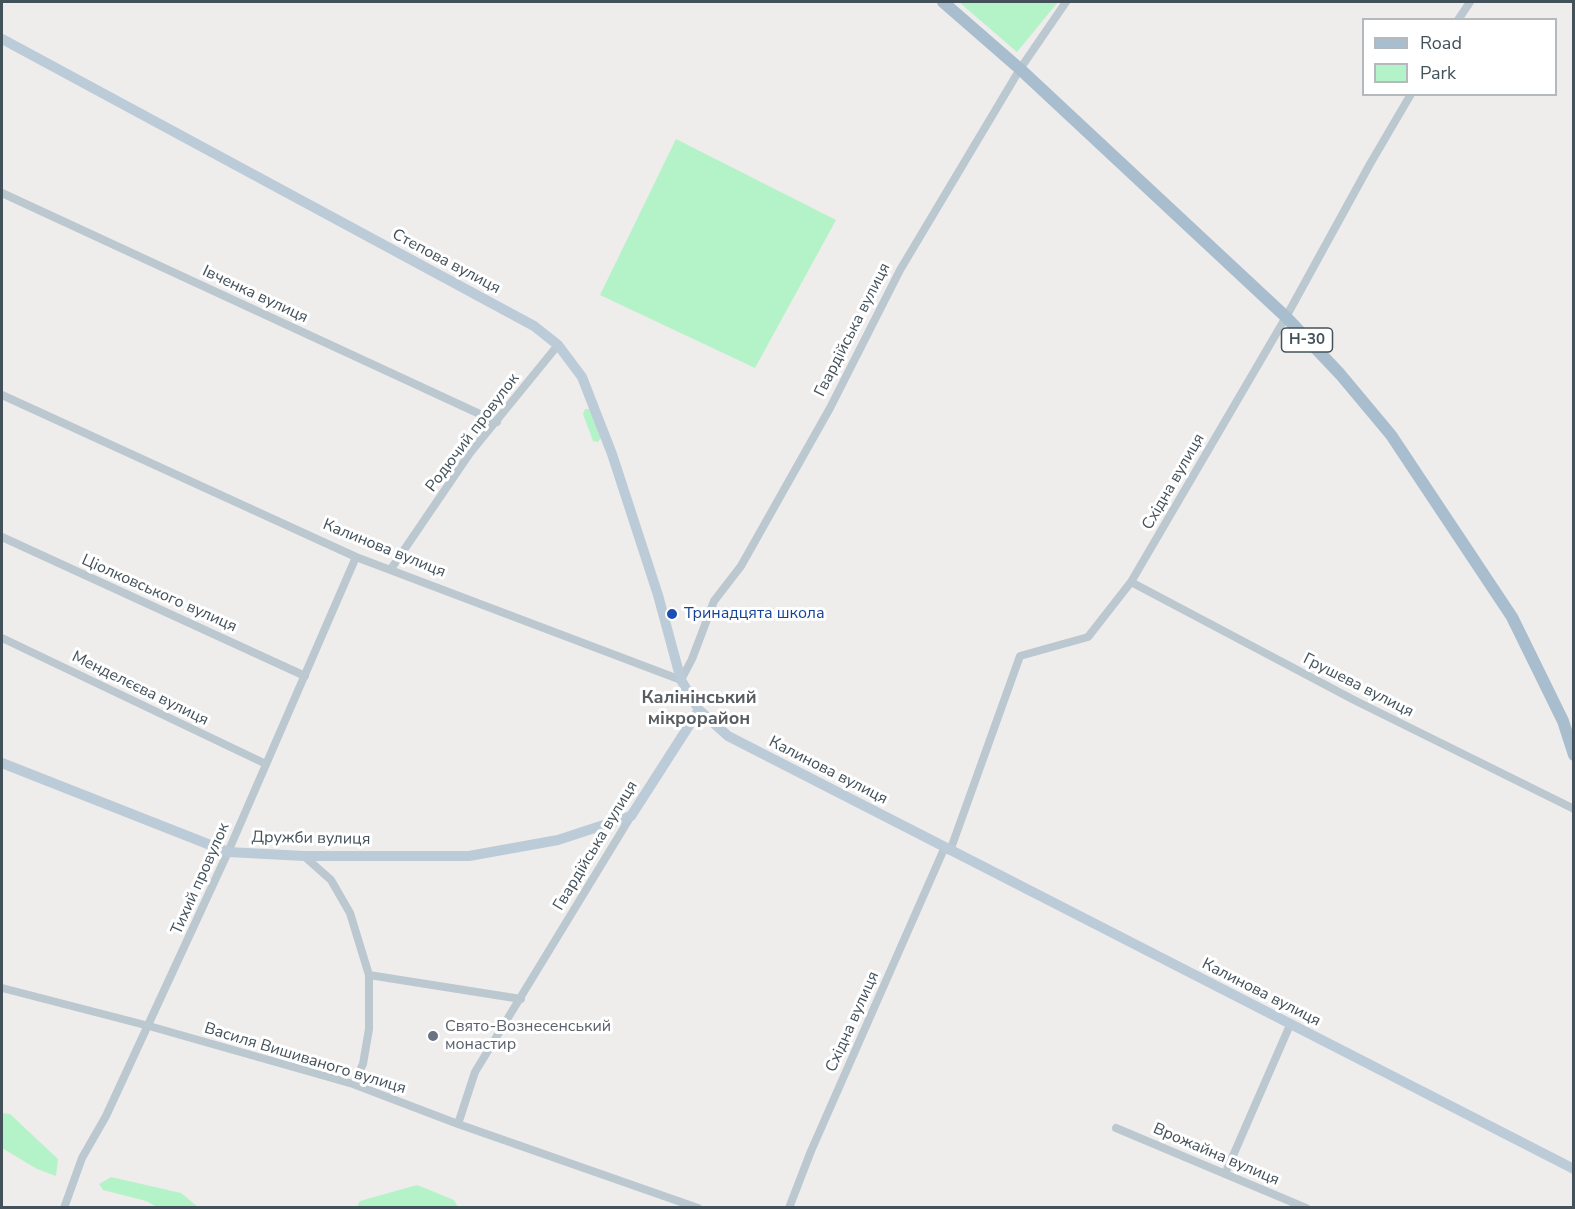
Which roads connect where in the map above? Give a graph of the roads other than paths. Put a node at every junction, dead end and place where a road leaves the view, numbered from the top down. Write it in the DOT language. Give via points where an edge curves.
graph roads {
  1 [pos="943,2"];
  2 [pos="1066,2"];
  3 [pos="1470,2"];
  4 [pos="1459,18"];
  5 [pos="2,39"];
  6 [pos="1020,69"];
  7 [pos="1410,96"];
  8 [pos="2,193"];
  9 [pos="1286,317"];
  10 [pos="558,345"];
  11 [pos="2,396"];
  12 [pos="497,422"];
  13 [pos="2,537"];
  14 [pos="356,557"];
  15 [pos="391,569"];
  16 [pos="1131,582"];
  17 [pos="2,638"];
  18 [pos="305,676"];
  19 [pos="681,680"];
  20 [pos="699,710"];
  21 [pos="1574,755"];
  22 [pos="2,763"];
  23 [pos="266,764"];
  24 [pos="1574,809"];
  25 [pos="631,816"];
  26 [pos="947,850"];
  27 [pos="228,852"];
  28 [pos="304,856"];
  29 [pos="369,975"];
  30 [pos="2,988"];
  31 [pos="521,999"];
  32 [pos="1290,1024"];
  33 [pos="149,1026"];
  34 [pos="353,1084"];
  35 [pos="458,1124"];
  36 [pos="1116,1128"];
  37 [pos="1574,1169"];
  38 [pos="1225,1174"];
  39 [pos="64,1208"];
  40 [pos="698,1208"];
  41 [pos="789,1208"];
  42 [pos="1306,1208"];
  1 -- 6 [label="main road, Н-30"];
  2 -- 6 [label="street, Гвардійська вулиця"];
  3 -- 4 [label="street"];
  5 -- 10 [label="street, Степова вулиця" via="534,326"];
  6 -- 9 [label="main road, Н-30"];
  6 -- 19 [label="street, Гвардійська вулиця" via="900,270 830,408 746,556 714,601"];
  7 -- 9 [label="street, Східна вулиця"];
  8 -- 12 [label="street, Івченка вулиця"];
  9 -- 16 [label="street, Східна вулиця"];
  9 -- 21 [label="main road, Н-30" via="1391,435 1435,499 1512,617 1563,721"];
  10 -- 12 [label="street, Родючий провулок"];
  10 -- 19 [label="street, Степова вулиця" via="582,377 612,454"];
  11 -- 14 [label="street, Калинова вулиця"];
  12 -- 15 [label="street, Родючий провулок" via="470,453"];
  13 -- 18 [label="street, Ціолковського вулиця"];
  14 -- 15 [label="street, Калинова вулиця"];
  14 -- 18 [label="street, Тихий провулок"];
  15 -- 19 [label="street, Калинова вулиця"];
  16 -- 24 [label="street, Грушева вулиця" via="1354,700"];
  16 -- 26 [label="street, Східна вулиця" via="1088,637 1020,657"];
  17 -- 23 [label="street, Менделєєва вулиця"];
  18 -- 23 [label="street, Тихий провулок"];
  19 -- 20 [label="street, Калинова вулиця"];
  20 -- 25 [label="street, Гвардійська вулиця"];
  20 -- 26 [label="street, Калинова вулиця" via="728,736"];
  22 -- 27 [label="street, Дружби вулиця"];
  23 -- 27 [label="street, Тихий провулок"];
  25 -- 28 [label="street, Дружби вулиця" via="558,840 469,856"];
  25 -- 31 [label="street, Гвардійська вулиця"];
  26 -- 32 [label="street, Калинова вулиця"];
  26 -- 41 [label="street, Східна вулиця" via="811,1150"];
  27 -- 28 [label="street, Дружби вулиця"];
  27 -- 33 [label="street, Тихий провулок"];
  28 -- 29 [label="street" via="331,880 350,913"];
  29 -- 31 [label="street"];
  29 -- 34 [label="street" via="369,1029 363,1064"];
  30 -- 33 [label="street, Василя Вишиваного вулиця"];
  31 -- 35 [label="street, Гвардійська вулиця" via="475,1072"];
  32 -- 37 [label="street, Калинова вулиця"];
  32 -- 38 [label="street"];
  33 -- 34 [label="street, Василя Вишиваного вулиця"];
  33 -- 39 [label="street, Тихий провулок" via="82,1158"];
  34 -- 35 [label="street, Василя Вишиваного вулиця"];
  35 -- 40 [label="street, Василя Вишиваного вулиця"];
  36 -- 38 [label="street, Врожайна вулиця"];
  38 -- 42 [label="street, Врожайна вулиця"];
}
